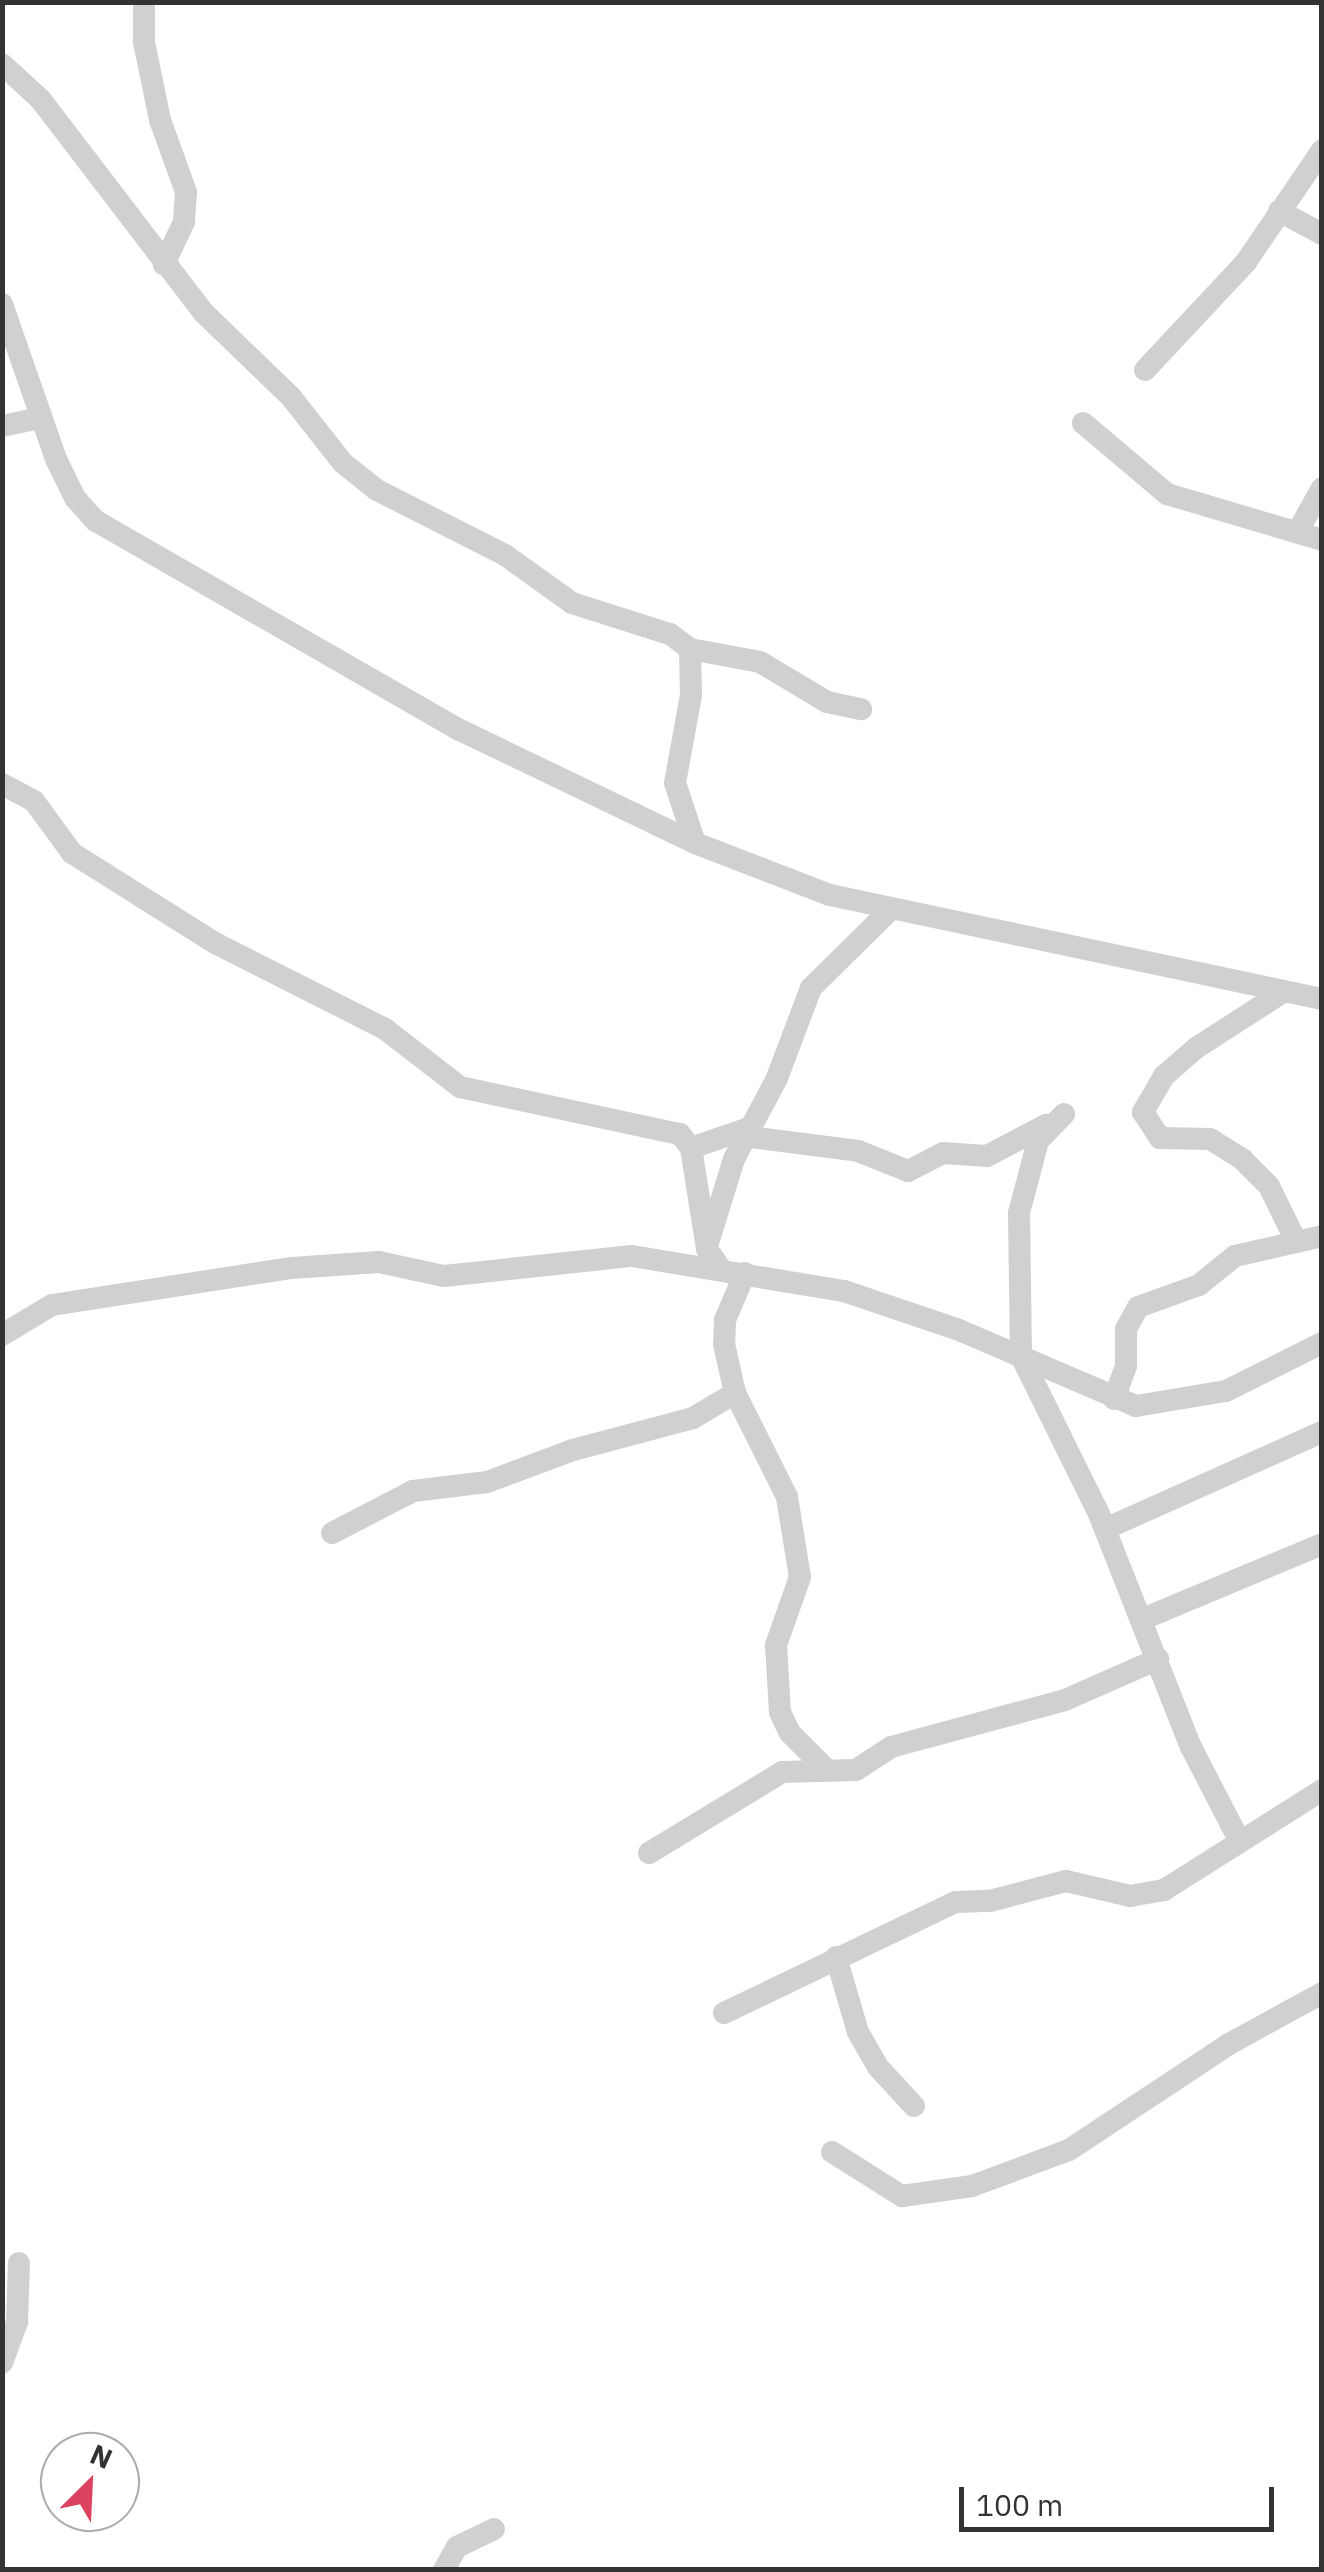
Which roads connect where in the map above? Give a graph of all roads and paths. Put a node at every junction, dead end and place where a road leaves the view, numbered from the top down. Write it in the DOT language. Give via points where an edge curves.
graph roads {
  1 [pos="144,2"];
  2 [pos="2,64"];
  3 [pos="1322,150"];
  4 [pos="1279,212"];
  5 [pos="1322,234"];
  6 [pos="164,264"];
  7 [pos="2,304"];
  8 [pos="1144,370"];
  9 [pos="41,418"];
  10 [pos="1083,423"];
  11 [pos="2,426"];
  12 [pos="1322,488"];
  13 [pos="1298,531"];
  14 [pos="1322,540"];
  15 [pos="690,649"];
  16 [pos="862,708"];
  17 [pos="2,784"];
  18 [pos="695,843"];
  19 [pos="889,911"];
  20 [pos="1284,992"];
  21 [pos="1322,999"];
  22 [pos="744,1132"];
  23 [pos="691,1148"];
  24 [pos="1322,1236"];
  25 [pos="1296,1241"];
  26 [pos="713,1257"];
  27 [pos="745,1273"];
  28 [pos="2,1335"];
  29 [pos="1322,1343"];
  30 [pos="1021,1356"];
  31 [pos="735,1394"];
  32 [pos="1114,1399"];
  33 [pos="1322,1432"];
  34 [pos="1105,1528"];
  35 [pos="332,1532"];
  36 [pos="1322,1544"];
  37 [pos="1143,1619"];
  38 [pos="1158,1659"];
  39 [pos="827,1770"];
  40 [pos="1322,1790"];
  41 [pos="1239,1840"];
  42 [pos="649,1852"];
  43 [pos="836,1957"];
  44 [pos="1322,1993"];
  45 [pos="724,2013"];
  46 [pos="914,2106"];
  47 [pos="832,2152"];
  48 [pos="19,2263"];
  49 [pos="2,2364"];
  50 [pos="494,2530"];
  51 [pos="444,2570"];
  1 -- 6 [label="street" via="144,42 160,120 186,192 184,222"];
  2 -- 6 [label="street" via="41,100"];
  3 -- 4 [label="street"];
  4 -- 5 [label="street"];
  4 -- 8 [label="street" via="1246,262"];
  6 -- 15 [label="street" via="291,397 322,441 378,490 504,556 593,614 670,634"];
  7 -- 9 [label="street"];
  9 -- 11 [label="street"];
  9 -- 18 [label="street" via="75,498 126,540 476,738"];
  10 -- 13 [label="street" via="1167,494"];
  12 -- 13 [label="street"];
  13 -- 14 [label="street"];
  15 -- 16 [label="street" via="770,665 827,702"];
  15 -- 18 [label="street" via="691,695 675,782"];
  17 -- 23 [label="street" via="34,801 64,845 112,880 215,944 385,1030 460,1086 666,1128"];
  18 -- 19 [label="street"];
  19 -- 20 [label="street"];
  19 -- 22 [label="street" via="811,988 777,1078"];
  20 -- 21 [label="street"];
  20 -- 25 [label="street" via="1196,1048 1164,1076 1143,1112 1160,1138 1210,1139 1244,1160 1270,1186"];
  22 -- 23 [label="street"];
  22 -- 26 [label="street"];
  22 -- 30 [label="street" via="858,1151 908,1170 943,1153 988,1156 1055,1120 1019,1212"];
  23 -- 26 [label="street"];
  24 -- 25 [label="street"];
  25 -- 32 [label="street" via="1234,1256 1199,1285 1138,1307 1126,1329 1126,1366"];
  26 -- 27 [label="street"];
  26 -- 28 [label="street" via="590,1256 444,1276 379,1262 310,1266 52,1305"];
  27 -- 30 [label="street" via="844,1291"];
  27 -- 31 [label="street" via="725,1320"];
  29 -- 32 [label="street" via="1216,1394 1146,1407"];
  30 -- 32 [label="street"];
  30 -- 34 [label="street"];
  31 -- 35 [label="street" via="693,1418 573,1450 487,1482 413,1491"];
  31 -- 39 [label="street" via="787,1497 800,1578 776,1644 780,1712"];
  33 -- 34 [label="street"];
  34 -- 37 [label="street"];
  36 -- 37 [label="street"];
  37 -- 38 [label="street"];
  38 -- 39 [label="street" via="1065,1700 891,1747 866,1767"];
  38 -- 41 [label="street" via="1212,1795"];
  39 -- 42 [label="street" via="782,1772"];
  40 -- 41 [label="street"];
  41 -- 43 [label="street" via="1164,1890 1130,1896 1066,1881 990,1901 956,1902"];
  43 -- 45 [label="street"];
  43 -- 46 [label="street" via="858,2032 878,2067"];
  44 -- 47 [label="street" via="1229,2044 1069,2150 972,2186 902,2196"];
  48 -- 49 [label="street" via="17,2322"];
  50 -- 51 [label="street" via="457,2547"];
}
